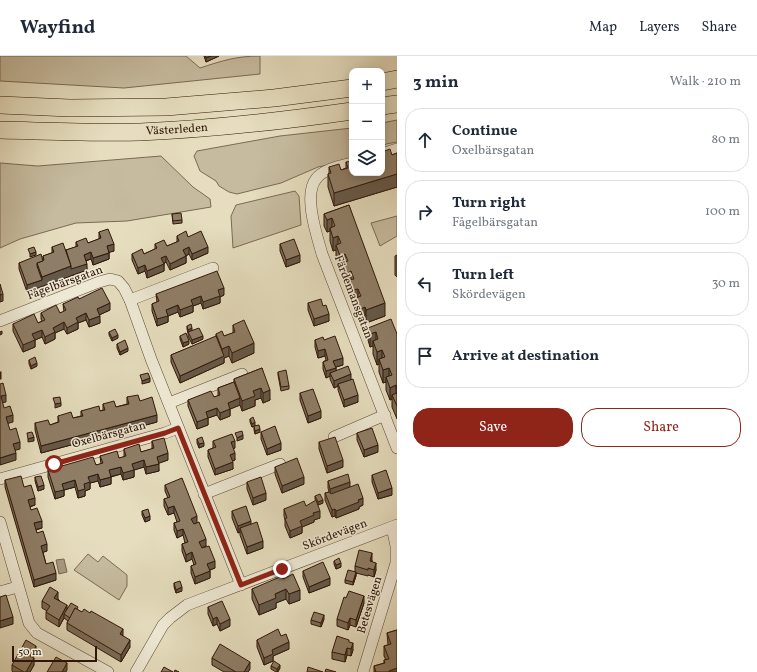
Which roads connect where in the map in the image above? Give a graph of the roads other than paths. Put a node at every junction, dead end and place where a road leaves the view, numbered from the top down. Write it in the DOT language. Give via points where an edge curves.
graph roads {
  1 [pos="397,79"];
  2 [pos="385,81"];
  3 [pos="349,88"];
  4 [pos="397,104"];
  5 [pos="0,105"];
  6 [pos="385,106"];
  7 [pos="349,111"];
  8 [pos="0,130"];
  9 [pos="397,149"];
  10 [pos="385,153"];
  11 [pos="349,164"];
  12 [pos="213,268"];
  13 [pos="130,300"];
  14 [pos="0,321"];
  15 [pos="242,374"];
  16 [pos="169,403"];
  17 [pos="385,415"];
  18 [pos="178,428"];
  19 [pos="334,436"];
  20 [pos="397,448"];
  21 [pos="280,464"];
  22 [pos="0,479"];
  23 [pos="204,494"];
  24 [pos="0,522"];
  25 [pos="395,526"];
  26 [pos="396,546"];
  27 [pos="241,585"];
  28 [pos="17,587"];
  29 [pos="0,592"];
  30 [pos="108,672"];
  31 [pos="136,672"];
  32 [pos="363,672"];
  1 -- 2 [label="highway"];
  3 -- 5 [label="highway, Västerleden" via="166,107 70,108"];
  4 -- 6 [label="highway"];
  7 -- 8 [label="highway, Västerleden" via="248,124 140,132"];
  9 -- 10 [label="street"];
  11 -- 17 [label="street, Färdemansgatan" via="325,172 316,178 311,198 313,217 322,254"];
  12 -- 13 [label="street"];
  13 -- 14 [label="street, Fågelbärsgatan" via="118,281 110,280"];
  13 -- 16 [label="street, Fågelbärsgatan"];
  15 -- 16 [label="street"];
  16 -- 18 [label="street, Fågelbärsgatan"];
  17 -- 19 [label="street"];
  17 -- 20 [label="street, Färdemansgatan"];
  18 -- 22 [label="street, Oxelbärsgatan"];
  18 -- 23 [label="street, Fågelbärsgatan"];
  21 -- 23 [label="street"];
  23 -- 27 [label="street, Fågelbärsgatan"];
  24 -- 28 [label="street"];
  25 -- 26 [label="street, Skördevägen"];
  25 -- 27 [label="street, Skördevägen"];
  26 -- 32 [label="street, Betesvägen" via="396,563"];
  27 -- 31 [label="street, Skördevägen" via="187,605 170,618 163,625"];
  28 -- 29 [label="street"];
  28 -- 30 [label="street" via="29,624 37,633"];
}
